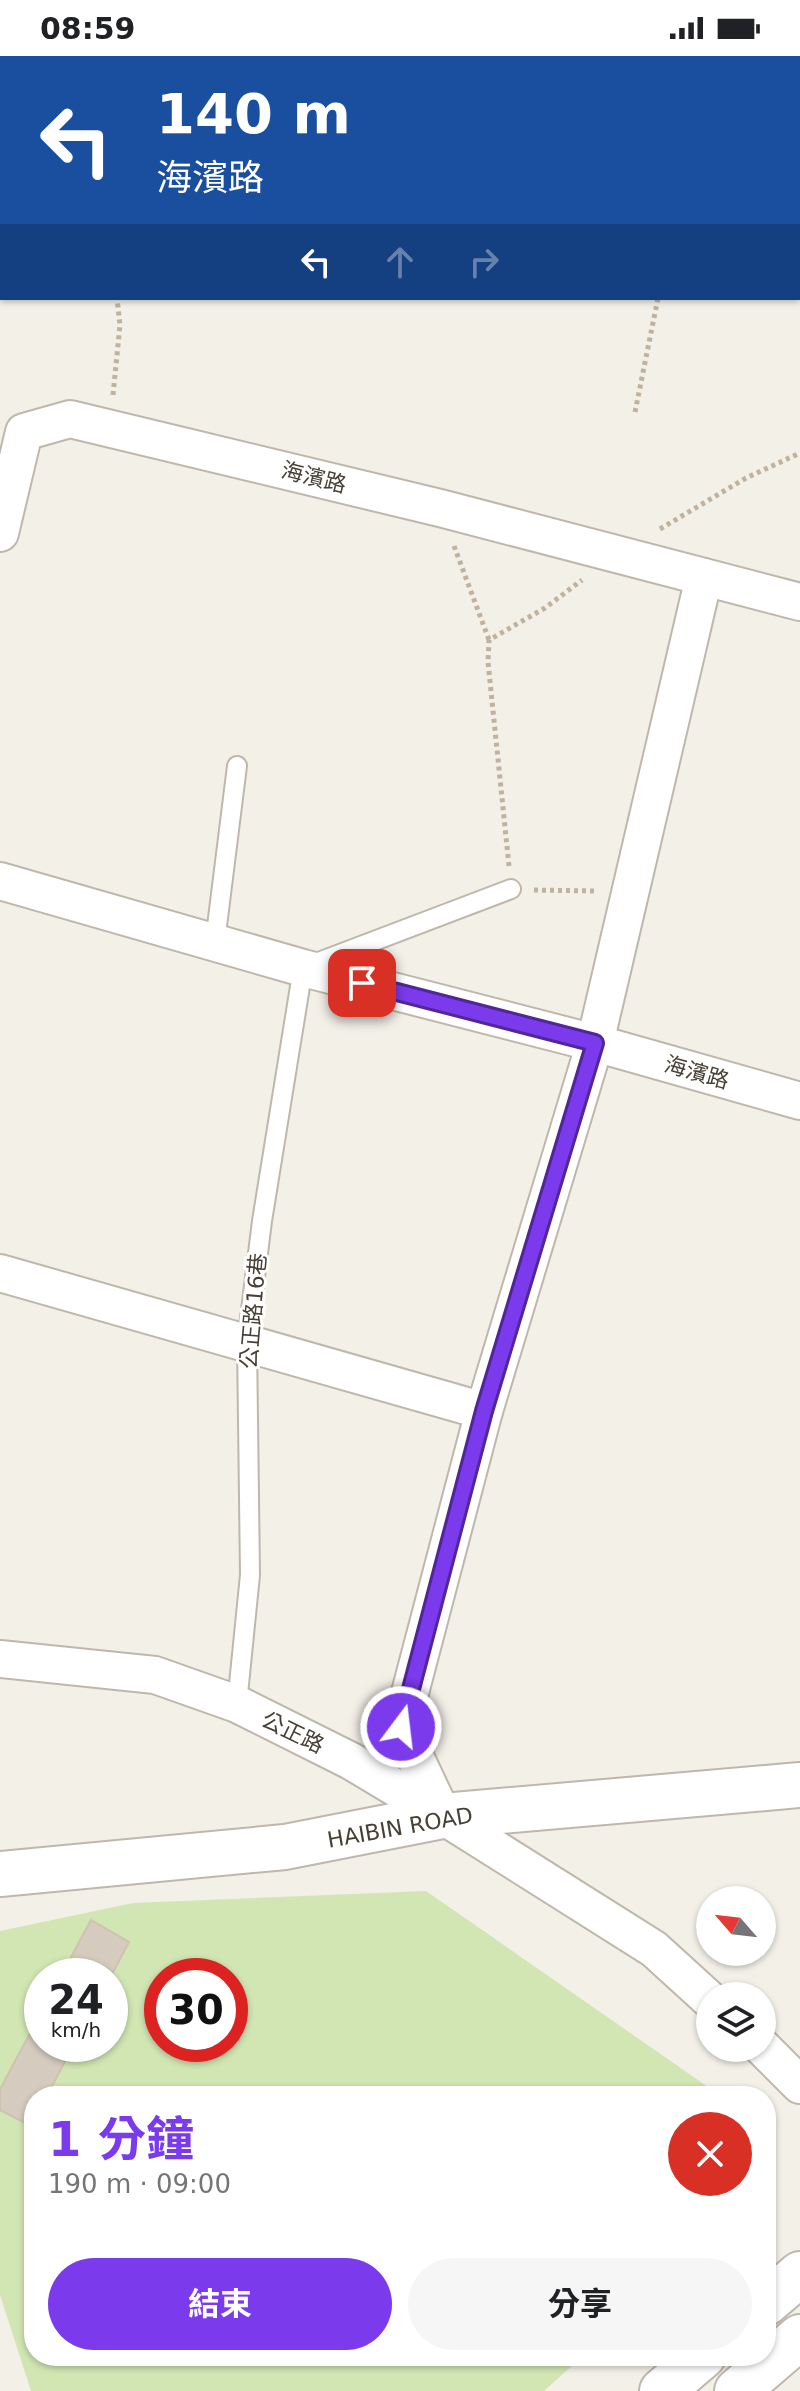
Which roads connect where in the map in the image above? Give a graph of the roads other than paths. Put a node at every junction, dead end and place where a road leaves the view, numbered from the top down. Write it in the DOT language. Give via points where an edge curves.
graph roads {
  1 [pos="0,533"];
  2 [pos="704,577"];
  3 [pos="800,602"];
  4 [pos="237,766"];
  5 [pos="0,881"];
  6 [pos="511,889"];
  7 [pos="215,942"];
  8 [pos="303,968"];
  9 [pos="595,1043"];
  10 [pos="800,1101"];
  11 [pos="0,1273"];
  12 [pos="247,1342"];
  13 [pos="484,1411"];
  14 [pos="0,1659"];
  15 [pos="237,1704"];
  16 [pos="800,1785"];
  17 [pos="443,1816"];
  18 [pos="0,1874"];
  19 [pos="696,1987"];
  20 [pos="776,2061"];
  21 [pos="800,2085"];
  22 [pos="800,2274"];
  23 [pos="776,2294"];
  24 [pos="800,2337"];
  25 [pos="776,2358"];
  26 [pos="691,2366"];
  27 [pos="766,2366"];
  28 [pos="662,2391"];
  29 [pos="737,2391"];
  1 -- 2 [label="street, 海濱路" via="24,432 70,419"];
  2 -- 3 [label="street, 海濱路"];
  2 -- 9 [label="street"];
  4 -- 7 [label="lane"];
  5 -- 7 [label="street, 海濱路"];
  6 -- 8 [label="lane"];
  7 -- 8 [label="street, 海濱路"];
  8 -- 9 [label="street, 海濱路"];
  8 -- 12 [label="lane, 公正路16巷"];
  9 -- 10 [label="street, 海濱路"];
  9 -- 13 [label="street"];
  11 -- 12 [label="street"];
  12 -- 13 [label="street"];
  12 -- 15 [label="lane, 公正路16巷" via="250,1575"];
  13 -- 17 [label="street" via="401,1727"];
  14 -- 15 [label="street, 公正路" via="155,1675"];
  15 -- 17 [label="street, 公正路" via="351,1761"];
  16 -- 17 [label="street, HAIBIN ROAD"];
  17 -- 18 [label="street, HAIBIN ROAD" via="285,1847"];
  17 -- 19 [label="street, 公正路" via="654,1949"];
  20 -- 21 [label="street"];
  22 -- 23 [label="street"];
  24 -- 25 [label="street"];
  26 -- 28 [label="street"];
  27 -- 29 [label="street"];
}
